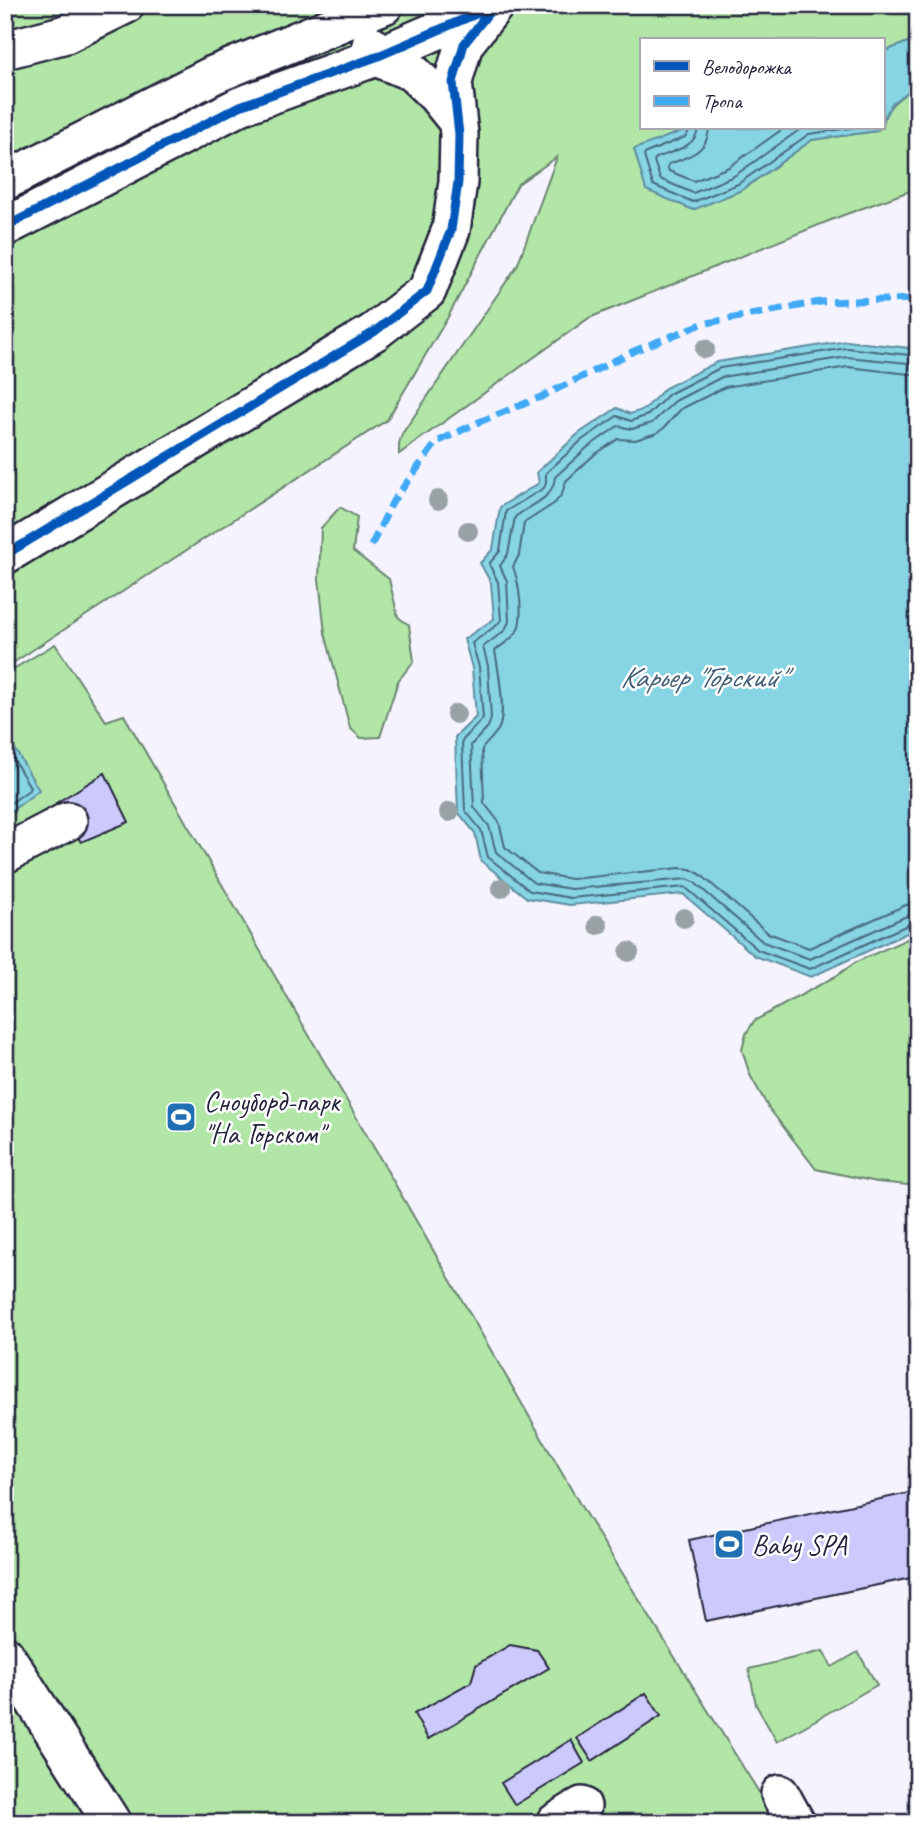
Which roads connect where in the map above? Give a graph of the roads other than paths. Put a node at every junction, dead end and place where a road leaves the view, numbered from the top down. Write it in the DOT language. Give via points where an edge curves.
graph roads {
  1 [pos="125,5"];
  2 [pos="495,6"];
  3 [pos="372,10"];
  4 [pos="5,50"];
  5 [pos="376,57"];
  6 [pos="457,121"];
  7 [pos="5,181"];
  8 [pos="5,227"];
  9 [pos="5,555"];
  10 [pos="68,821"];
  11 [pos="5,854"];
  12 [pos="5,1655"];
  13 [pos="112,1823"];
  1 -- 4 [label="street" via="66,34"];
  2 -- 5 [label="street"];
  2 -- 6 [label="street" via="464,44 453,82"];
  3 -- 5 [label="street"];
  3 -- 7 [label="street" via="213,75"];
  5 -- 6 [label="street" via="412,72"];
  5 -- 8 [label="street" via="240,106"];
  6 -- 9 [label="street" via="458,183 451,230 427,291 362,339"];
  10 -- 11 [label="street"];
  12 -- 13 [label="street"];
}
